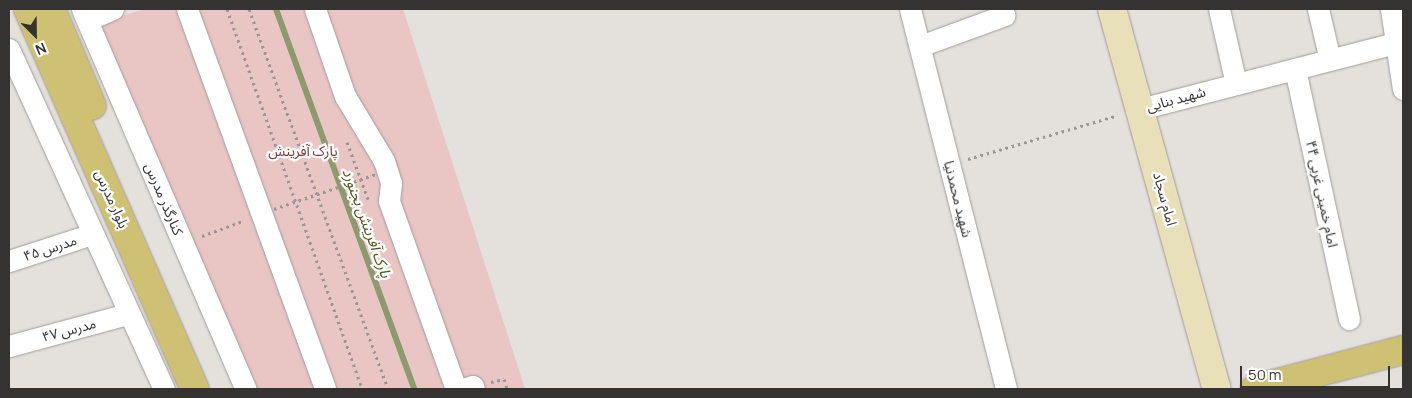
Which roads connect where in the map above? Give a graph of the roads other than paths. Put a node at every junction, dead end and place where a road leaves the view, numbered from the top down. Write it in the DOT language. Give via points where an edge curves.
graph roads {
  1 [pos="28,9"];
  2 [pos="51,9"];
  3 [pos="114,9"];
  4 [pos="188,9"];
  5 [pos="315,9"];
  6 [pos="910,9"];
  7 [pos="1112,9"];
  8 [pos="1219,9"];
  9 [pos="1318,9"];
  10 [pos="1391,9"];
  11 [pos="84,14"];
  12 [pos="1006,15"];
  13 [pos="1400,42"];
  14 [pos="920,46"];
  15 [pos="9,49"];
  16 [pos="1330,60"];
  17 [pos="1295,69"];
  18 [pos="1236,84"];
  19 [pos="1403,89"];
  20 [pos="1140,109"];
  21 [pos="92,234"];
  22 [pos="9,261"];
  23 [pos="128,314"];
  24 [pos="1350,319"];
  25 [pos="9,346"];
  26 [pos="1403,350"];
  27 [pos="164,389"];
  28 [pos="195,389"];
  29 [pos="215,389"];
  30 [pos="246,389"];
  31 [pos="326,389"];
  32 [pos="456,389"];
  33 [pos="463,389"];
  34 [pos="474,389"];
  35 [pos="1006,389"];
  36 [pos="1217,389"];
  37 [pos="1255,389"];
  1 -- 28 [label="main road, بلوار مدرس"];
  2 -- 29 [label="main road, بلوار مدرس"];
  3 -- 11 [label="street"];
  4 -- 31 [label="street" via="267,212"];
  5 -- 32 [label="street" via="345,96 384,162 391,183 389,201"];
  6 -- 14 [label="street, شهید محمدنیا"];
  7 -- 20 [label="street, امام سجاد"];
  8 -- 18 [label="street"];
  9 -- 16 [label="street"];
  10 -- 13 [label="street"];
  11 -- 30 [label="street, کنارگذر مدرس"];
  12 -- 14 [label="street"];
  13 -- 16 [label="street, شهید بنایی"];
  13 -- 19 [label="street"];
  14 -- 35 [label="street, شهید محمدنیا"];
  15 -- 21 [label="street"];
  16 -- 17 [label="street, شهید بنایی"];
  17 -- 18 [label="street, شهید بنایی"];
  17 -- 24 [label="street, امام خمینی غربی ۴۴"];
  18 -- 20 [label="street, شهید بنایی"];
  20 -- 36 [label="street, امام سجاد"];
  21 -- 22 [label="street, مدرس ۴۵"];
  21 -- 23 [label="street"];
  23 -- 25 [label="street, مدرس ۴۷"];
  23 -- 27 [label="street"];
  26 -- 37 [label="main road"];
  33 -- 34 [label="street" via="473,386"];
}
